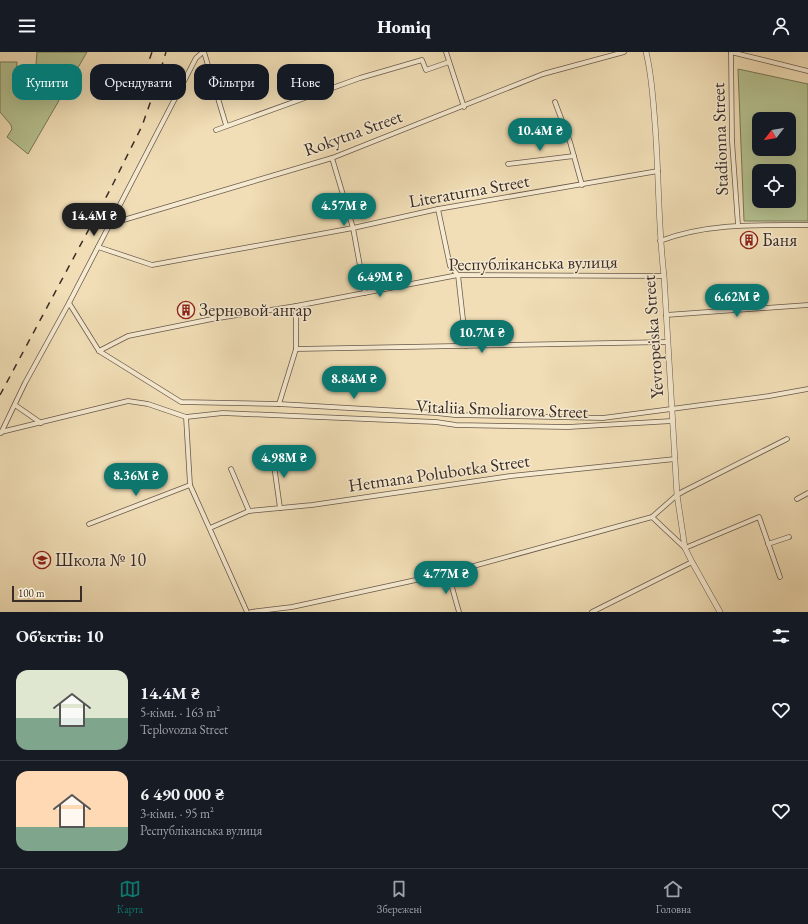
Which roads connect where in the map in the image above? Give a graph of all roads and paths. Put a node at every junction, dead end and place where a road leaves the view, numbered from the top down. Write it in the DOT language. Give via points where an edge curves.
graph roads {
  1 [pos="203,52"];
  2 [pos="446,52"];
  3 [pos="624,52"];
  4 [pos="646,52"];
  5 [pos="731,52"];
  6 [pos="449,62"];
  7 [pos="808,71"];
  8 [pos="555,102"];
  9 [pos="464,107"];
  10 [pos="226,126"];
  11 [pos="216,130"];
  12 [pos="574,156"];
  13 [pos="332,158"];
  14 [pos="508,164"];
  15 [pos="658,171"];
  16 [pos="582,185"];
  17 [pos="438,209"];
  18 [pos="110,224"];
  19 [pos="808,225"];
  20 [pos="738,226"];
  21 [pos="353,228"];
  22 [pos="660,240"];
  23 [pos="98,246"];
  24 [pos="458,275"];
  25 [pos="664,276"];
  26 [pos="365,293"];
  27 [pos="69,304"];
  28 [pos="808,305"];
  29 [pos="296,306"];
  30 [pos="666,315"];
  31 [pos="667,342"];
  32 [pos="466,346"];
  33 [pos="296,349"];
  34 [pos="99,351"];
  35 [pos="808,389"];
  36 [pos="279,404"];
  37 [pos="15,405"];
  38 [pos="672,410"];
  39 [pos="186,417"];
  40 [pos="672,421"];
  41 [pos="42,423"];
  42 [pos="1,433"];
  43 [pos="787,439"];
  44 [pos="272,451"];
  45 [pos="675,459"];
  46 [pos="231,469"];
  47 [pos="190,485"];
  48 [pos="808,493"];
  49 [pos="677,495"];
  50 [pos="797,499"];
  51 [pos="280,508"];
  52 [pos="249,511"];
  53 [pos="652,517"];
  54 [pos="88,524"];
  55 [pos="210,528"];
  56 [pos="789,537"];
  57 [pos="768,544"];
  58 [pos="685,548"];
  59 [pos="692,562"];
  60 [pos="448,573"];
  61 [pos="780,577"];
  62 [pos="247,612"];
  63 [pos="251,612"];
  64 [pos="459,612"];
  65 [pos="592,612"];
  66 [pos="720,612"];
  1 -- 10 [label="street"];
  1 -- 18 [label="street" via="196,58"];
  2 -- 6 [label="street"];
  3 -- 9 [label="street, Rokytna Street" via="543,74"];
  4 -- 15 [label="street, Yevropeiska Street" via="651,75"];
  5 -- 7 [label="street, Stadionna Street"];
  5 -- 20 [label="street, Stadionna Street" via="732,140"];
  6 -- 9 [label="street"];
  6 -- 10 [label="street" via="426,70 422,60 410,63 360,78"];
  8 -- 12 [label="street"];
  9 -- 13 [label="street, Rokytna Street"];
  10 -- 11 [label="street"];
  12 -- 14 [label="street"];
  12 -- 16 [label="street"];
  13 -- 18 [label="street, Rokytna Street"];
  13 -- 21 [label="street"];
  15 -- 16 [label="street, Literaturna Street"];
  15 -- 22 [label="street, Yevropeiska Street"];
  16 -- 17 [label="street, Literaturna Street"];
  17 -- 21 [label="street, Literaturna Street"];
  17 -- 24 [label="street" via="450,266"];
  18 -- 23 [label="street"];
  19 -- 20 [label="street"];
  20 -- 22 [label="street" via="679,233"];
  21 -- 23 [label="street, Literaturna Street" via="152,265"];
  21 -- 26 [label="street"];
  22 -- 25 [label="street, Yevropeiska Street"];
  23 -- 27 [label="street"];
  24 -- 25 [label="street, Республіканська вулиця"];
  24 -- 26 [label="street, Республіканська вулиця"];
  24 -- 32 [label="street"];
  25 -- 30 [label="street, Yevropeiska Street"];
  26 -- 29 [label="street, Республіканська вулиця"];
  27 -- 34 [label="street, Vitaliia Smoliarova Street"];
  27 -- 37 [label="street"];
  28 -- 30 [label="street"];
  29 -- 33 [label="street"];
  29 -- 34 [label="street, Республіканська вулиця" via="128,336"];
  30 -- 31 [label="street, Yevropeiska Street"];
  31 -- 32 [label="street"];
  31 -- 38 [label="street, Yevropeiska Street"];
  32 -- 33 [label="street"];
  33 -- 36 [label="street"];
  34 -- 36 [label="street, Vitaliia Smoliarova Street" via="180,402"];
  35 -- 38 [label="street, Vitaliia Smoliarova Street"];
  36 -- 38 [label="street, Vitaliia Smoliarova Street" via="455,415 603,418"];
  37 -- 41 [label="street"];
  37 -- 42 [label="street"];
  38 -- 40 [label="street, Yevropeiska Street"];
  39 -- 40 [label="street, Vitaliia Smoliarova Street" via="223,413 568,428"];
  39 -- 41 [label="street, Vitaliia Smoliarova Street" via="148,404 128,401"];
  39 -- 47 [label="street"];
  40 -- 45 [label="street, Yevropeiska Street"];
  41 -- 42 [label="street, Vitaliia Smoliarova Street"];
  43 -- 49 [label="street"];
  44 -- 51 [label="street"];
  45 -- 49 [label="street, Yevropeiska Street"];
  45 -- 51 [label="street, Hetmana Polubotka Street" via="511,476 312,506"];
  46 -- 52 [label="street"];
  47 -- 54 [label="street"];
  47 -- 55 [label="street"];
  48 -- 50 [label="street"];
  49 -- 53 [label="street"];
  49 -- 58 [label="street, Yevropeiska Street"];
  51 -- 52 [label="street, Hetmana Polubotka Street"];
  52 -- 55 [label="street, Hetmana Polubotka Street"];
  53 -- 58 [label="street"];
  53 -- 60 [label="street"];
  55 -- 62 [label="street"];
  56 -- 57 [label="street"];
  57 -- 58 [label="street" via="759,517"];
  57 -- 61 [label="street"];
  58 -- 59 [label="street, Yevropeiska Street"];
  59 -- 65 [label="street"];
  59 -- 66 [label="street, Yevropeiska Street"];
  60 -- 63 [label="street" via="292,607"];
  60 -- 64 [label="street"];
}
